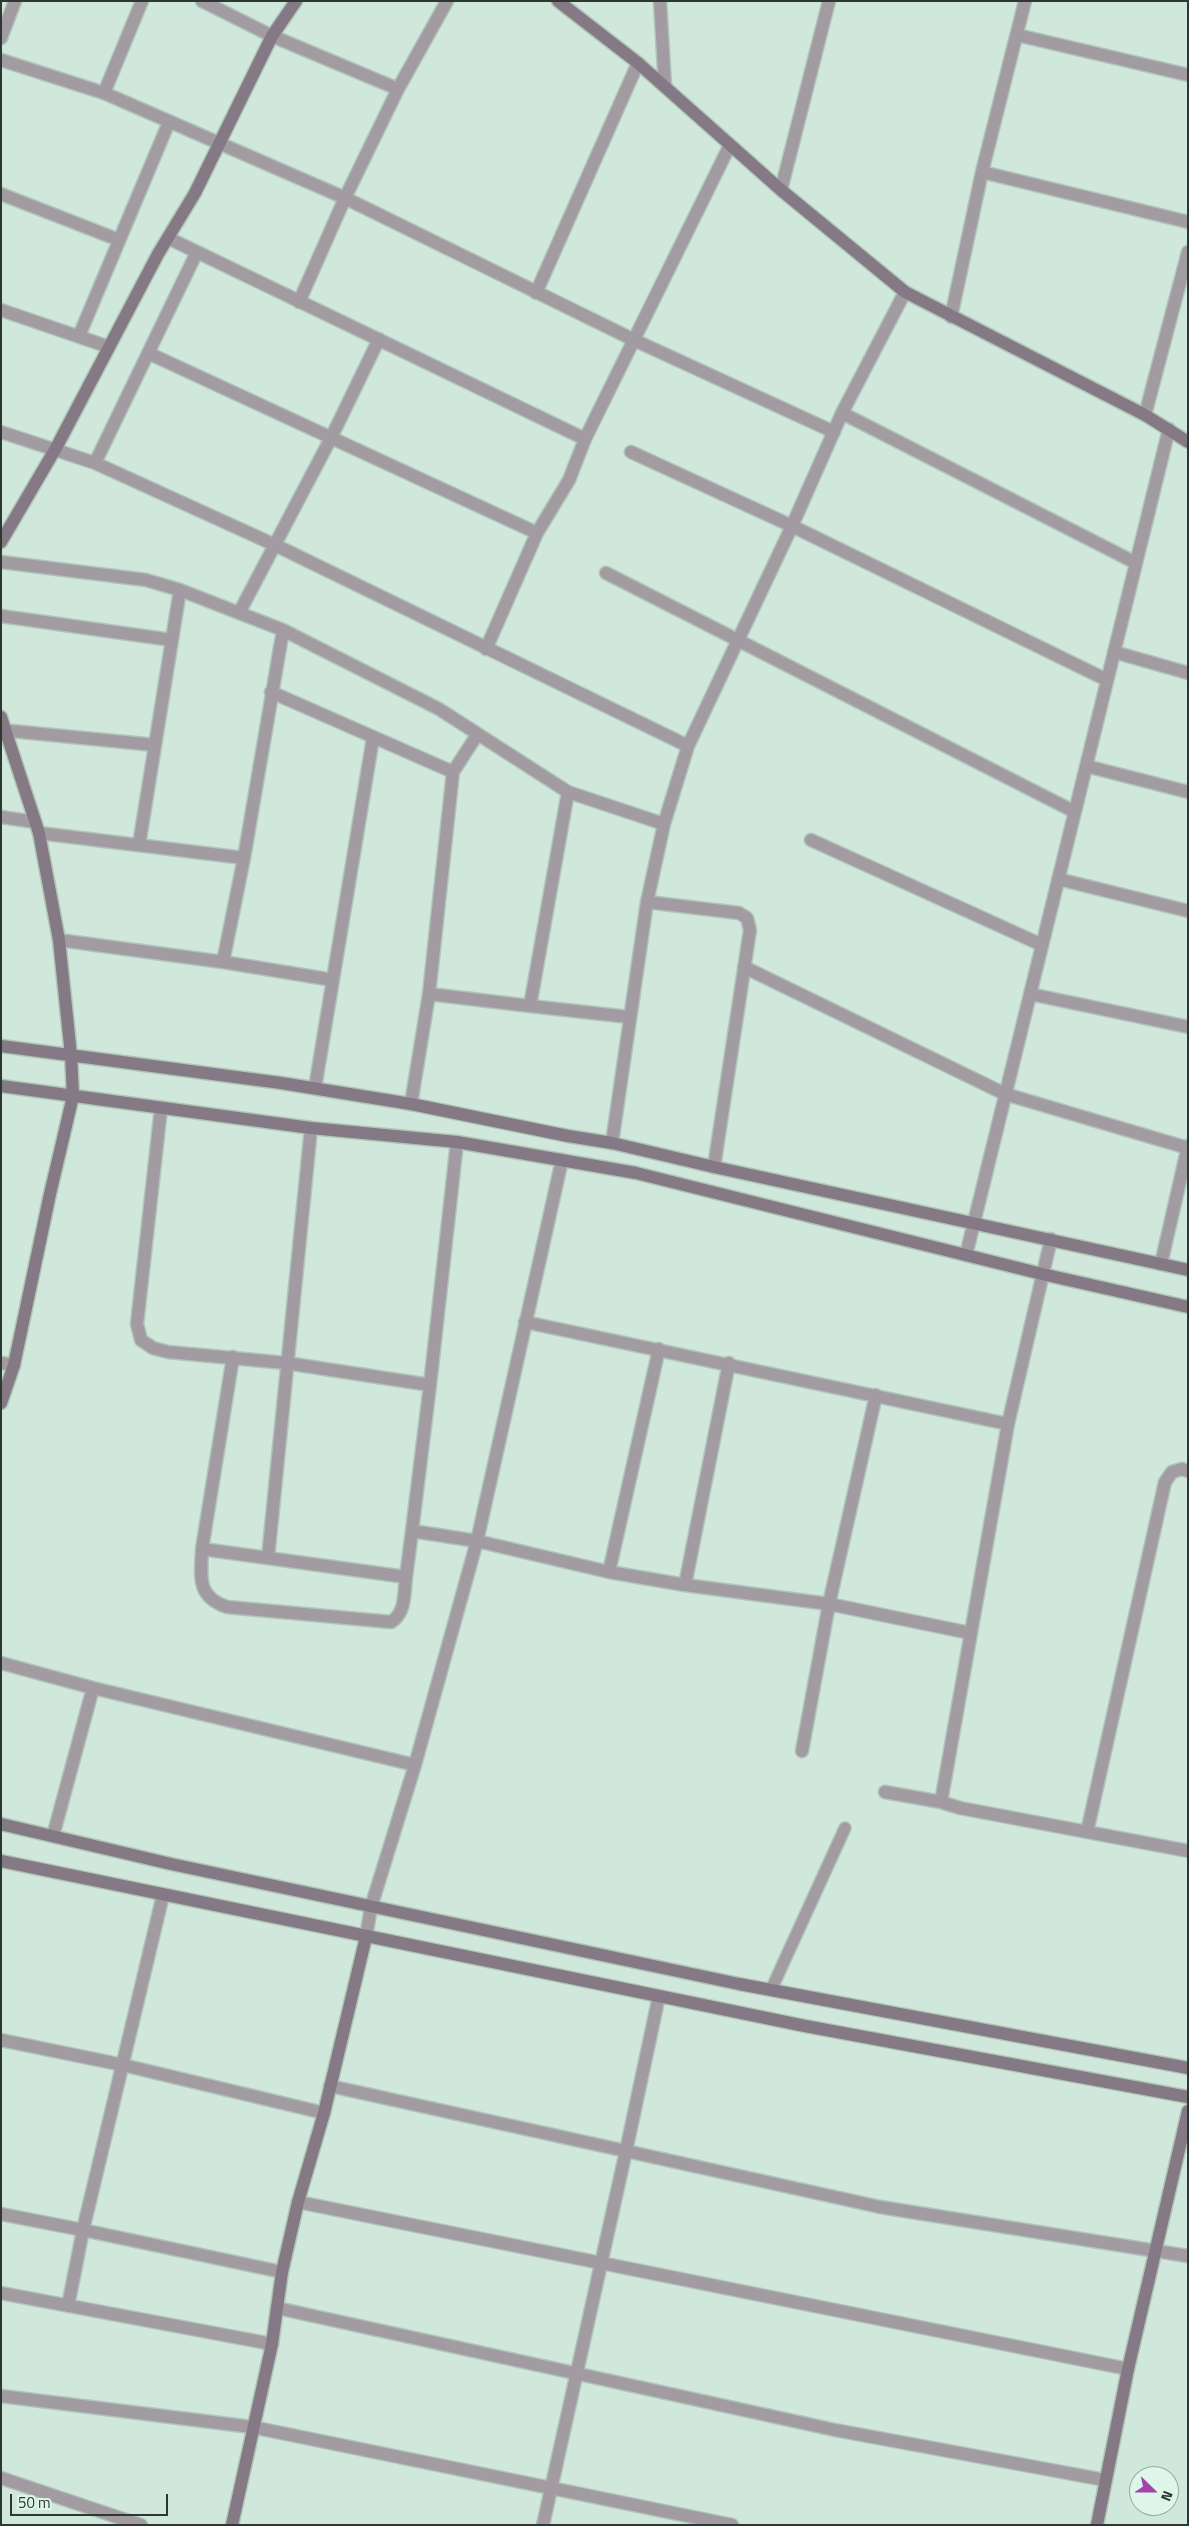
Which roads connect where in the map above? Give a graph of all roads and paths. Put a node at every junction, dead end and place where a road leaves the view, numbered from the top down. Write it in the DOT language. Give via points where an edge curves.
graph roads {
  1 [pos="15,1"];
  2 [pos="142,1"];
  3 [pos="202,1"];
  4 [pos="296,1"];
  5 [pos="447,1"];
  6 [pos="558,1"];
  7 [pos="660,1"];
  8 [pos="829,1"];
  9 [pos="1025,1"];
  10 [pos="1016,35"];
  11 [pos="272,36"];
  12 [pos="1,38"];
  13 [pos="1,60"];
  14 [pos="638,63"];
  15 [pos="1188,75"];
  16 [pos="665,86"];
  17 [pos="398,89"];
  18 [pos="104,93"];
  19 [pos="169,122"];
  20 [pos="221,144"];
  21 [pos="730,145"];
  22 [pos="982,172"];
  23 [pos="781,190"];
  24 [pos="1,194"];
  25 [pos="345,198"];
  26 [pos="1188,222"];
  27 [pos="168,238"];
  28 [pos="119,240"];
  29 [pos="197,252"];
  30 [pos="1188,252"];
  31 [pos="905,292"];
  32 [pos="536,293"];
  33 [pos="299,302"];
  34 [pos="1,310"];
  35 [pos="951,317"];
  36 [pos="79,336"];
  37 [pos="379,339"];
  38 [pos="634,340"];
  39 [pos="109,346"];
  40 [pos="148,353"];
  41 [pos="842,413"];
  42 [pos="1145,415"];
  43 [pos="1169,430"];
  44 [pos="1,432"];
  45 [pos="834,432"];
  46 [pos="331,438"];
  47 [pos="585,439"];
  48 [pos="1188,442"];
  49 [pos="56,448"];
  50 [pos="631,452"];
  51 [pos="95,463"];
  52 [pos="792,526"];
  53 [pos="537,533"];
  54 [pos="1,542"];
  55 [pos="275,545"];
  56 [pos="1,562"];
  57 [pos="1136,564"];
  58 [pos="606,573"];
  59 [pos="180,590"];
  60 [pos="239,613"];
  61 [pos="1,616"];
  62 [pos="283,630"];
  63 [pos="172,640"];
  64 [pos="738,641"];
  65 [pos="486,649"];
  66 [pos="1114,652"];
  67 [pos="1188,673"];
  68 [pos="1107,680"];
  69 [pos="271,692"];
  70 [pos="1,717"];
  71 [pos="4,731"];
  72 [pos="477,735"];
  73 [pos="372,738"];
  74 [pos="155,746"];
  75 [pos="688,746"];
  76 [pos="1086,766"];
  77 [pos="453,772"];
  78 [pos="568,792"];
  79 [pos="1188,792"];
  80 [pos="1074,812"];
  81 [pos="1,817"];
  82 [pos="664,824"];
  83 [pos="37,827"];
  84 [pos="811,840"];
  85 [pos="139,845"];
  86 [pos="244,858"];
  87 [pos="1058,879"];
  88 [pos="646,902"];
  89 [pos="1188,911"];
  90 [pos="59,940"];
  91 [pos="1042,946"];
  92 [pos="222,962"];
  93 [pos="744,967"];
  94 [pos="333,980"];
  95 [pos="429,994"];
  96 [pos="1030,994"];
  97 [pos="530,1006"];
  98 [pos="629,1017"];
  99 [pos="1188,1027"];
  100 [pos="1,1046"];
  101 [pos="72,1055"];
  102 [pos="1,1086"];
  103 [pos="314,1088"];
  104 [pos="1005,1094"];
  105 [pos="73,1096"];
  106 [pos="411,1104"];
  107 [pos="160,1108"];
  108 [pos="311,1128"];
  109 [pos="458,1142"];
  110 [pos="612,1143"];
  111 [pos="1188,1147"];
  112 [pos="562,1160"];
  113 [pos="714,1167"];
  114 [pos="974,1222"];
  115 [pos="1051,1239"];
  116 [pos="966,1255"];
  117 [pos="1161,1264"];
  118 [pos="1188,1270"];
  119 [pos="1042,1274"];
  120 [pos="1188,1307"];
  121 [pos="525,1322"];
  122 [pos="659,1349"];
  123 [pos="234,1357"];
  124 [pos="286,1363"];
  125 [pos="729,1363"];
  126 [pos="8,1364"];
  127 [pos="430,1385"];
  128 [pos="876,1395"];
  129 [pos="1,1403"];
  130 [pos="1008,1424"];
  131 [pos="1188,1471"];
  132 [pos="412,1531"];
  133 [pos="477,1541"];
  134 [pos="202,1549"];
  135 [pos="268,1558"];
  136 [pos="609,1572"];
  137 [pos="406,1577"];
  138 [pos="685,1585"];
  139 [pos="829,1604"];
  140 [pos="970,1633"];
  141 [pos="1,1663"];
  142 [pos="93,1688"];
  143 [pos="802,1752"];
  144 [pos="415,1765"];
  145 [pos="884,1792"];
  146 [pos="941,1802"];
  147 [pos="1,1824"];
  148 [pos="845,1828"];
  149 [pos="1087,1832"];
  150 [pos="53,1836"];
  151 [pos="1188,1851"];
  152 [pos="1,1861"];
  153 [pos="163,1895"];
  154 [pos="371,1907"];
  155 [pos="366,1936"];
  156 [pos="771,1990"];
  157 [pos="659,1996"];
  158 [pos="1,2040"];
  159 [pos="124,2064"];
  160 [pos="1188,2068"];
  161 [pos="330,2086"];
  162 [pos="1188,2097"];
  163 [pos="1188,2111"];
  164 [pos="324,2113"];
  165 [pos="626,2151"];
  166 [pos="298,2202"];
  167 [pos="1,2214"];
  168 [pos="83,2230"];
  169 [pos="1157,2251"];
  170 [pos="1188,2256"];
  171 [pos="601,2264"];
  172 [pos="282,2272"];
  173 [pos="1,2294"];
  174 [pos="68,2306"];
  175 [pos="277,2308"];
  176 [pos="272,2344"];
  177 [pos="1128,2369"];
  178 [pos="578,2374"];
  179 [pos="1,2396"];
  180 [pos="252,2427"];
  181 [pos="1,2478"];
  182 [pos="1105,2480"];
  183 [pos="552,2488"];
  184 [pos="141,2525"];
  185 [pos="232,2525"];
  186 [pos="543,2525"];
  187 [pos="732,2525"];
  188 [pos="1097,2525"];
  1 -- 12 [label="street"];
  2 -- 18 [label="street"];
  3 -- 11 [label="street"];
  4 -- 11 [label="street"];
  5 -- 17 [label="street"];
  6 -- 14 [label="street"];
  7 -- 16 [label="street"];
  8 -- 23 [label="street"];
  9 -- 10 [label="street"];
  10 -- 15 [label="street"];
  10 -- 22 [label="street"];
  11 -- 17 [label="street"];
  11 -- 20 [label="street"];
  13 -- 18 [label="street"];
  14 -- 16 [label="street"];
  14 -- 32 [label="street"];
  16 -- 21 [label="street"];
  17 -- 25 [label="street"];
  18 -- 19 [label="street"];
  19 -- 20 [label="street"];
  19 -- 28 [label="street"];
  20 -- 25 [label="street"];
  20 -- 27 [label="street"];
  21 -- 23 [label="street"];
  21 -- 38 [label="street"];
  22 -- 26 [label="street"];
  22 -- 35 [label="street"];
  23 -- 31 [label="street"];
  24 -- 28 [label="street"];
  25 -- 32 [label="street"];
  25 -- 33 [label="street"];
  27 -- 29 [label="street"];
  27 -- 39 [label="street"];
  28 -- 36 [label="street"];
  29 -- 33 [label="street"];
  29 -- 40 [label="street"];
  30 -- 42 [label="street"];
  31 -- 35 [label="street"];
  31 -- 41 [label="street"];
  32 -- 38 [label="street"];
  33 -- 37 [label="street"];
  34 -- 36 [label="street"];
  35 -- 42 [label="street"];
  36 -- 39 [label="street"];
  37 -- 46 [label="street"];
  37 -- 47 [label="street"];
  38 -- 45 [label="street"];
  38 -- 47 [label="street"];
  39 -- 49 [label="street"];
  40 -- 46 [label="street"];
  40 -- 51 [label="street"];
  41 -- 45 [label="street"];
  41 -- 57 [label="street"];
  42 -- 43 [label="street"];
  43 -- 48 [label="street"];
  43 -- 57 [label="street"];
  44 -- 49 [label="street"];
  45 -- 52 [label="street"];
  46 -- 53 [label="street"];
  46 -- 55 [label="street"];
  47 -- 53 [label="street" via="569,480"];
  49 -- 51 [label="street"];
  49 -- 54 [label="street"];
  50 -- 52 [label="street"];
  51 -- 55 [label="street"];
  52 -- 64 [label="street"];
  52 -- 68 [label="street"];
  53 -- 65 [label="street"];
  55 -- 60 [label="street"];
  55 -- 65 [label="street"];
  56 -- 59 [label="street" via="146,580"];
  57 -- 66 [label="street"];
  58 -- 64 [label="street"];
  59 -- 60 [label="street"];
  59 -- 63 [label="street"];
  60 -- 62 [label="street"];
  61 -- 63 [label="street"];
  62 -- 69 [label="street"];
  62 -- 72 [label="street" via="439,709"];
  63 -- 74 [label="street"];
  64 -- 75 [label="street"];
  64 -- 80 [label="street"];
  65 -- 75 [label="street"];
  66 -- 67 [label="street"];
  66 -- 68 [label="street"];
  68 -- 76 [label="street"];
  69 -- 73 [label="street"];
  69 -- 86 [label="street"];
  70 -- 71 [label="street"];
  71 -- 74 [label="street"];
  71 -- 83 [label="street"];
  72 -- 77 [label="street"];
  72 -- 78 [label="street"];
  73 -- 77 [label="street"];
  73 -- 94 [label="street"];
  74 -- 85 [label="street"];
  75 -- 82 [label="street"];
  76 -- 79 [label="street"];
  76 -- 80 [label="street"];
  77 -- 95 [label="street"];
  78 -- 82 [label="street"];
  78 -- 97 [label="street"];
  80 -- 87 [label="street"];
  81 -- 83 [label="street"];
  82 -- 88 [label="street"];
  83 -- 85 [label="street"];
  83 -- 90 [label="street"];
  84 -- 91 [label="street"];
  85 -- 86 [label="street"];
  86 -- 92 [label="street"];
  87 -- 89 [label="street"];
  87 -- 91 [label="street"];
  88 -- 93 [label="street" via="739,913 747,918 750,930"];
  88 -- 98 [label="street"];
  90 -- 92 [label="street"];
  90 -- 101 [label="street"];
  91 -- 96 [label="street"];
  92 -- 94 [label="street"];
  93 -- 104 [label="street"];
  93 -- 113 [label="street"];
  94 -- 103 [label="street"];
  95 -- 97 [label="street"];
  95 -- 106 [label="street"];
  96 -- 99 [label="street"];
  96 -- 104 [label="street"];
  97 -- 98 [label="street"];
  98 -- 110 [label="street"];
  100 -- 101 [label="street"];
  101 -- 103 [label="street"];
  101 -- 105 [label="street"];
  102 -- 105 [label="street"];
  103 -- 106 [label="street"];
  104 -- 111 [label="street"];
  104 -- 114 [label="street"];
  105 -- 107 [label="street"];
  105 -- 126 [label="street"];
  106 -- 110 [label="street"];
  107 -- 108 [label="street"];
  107 -- 123 [label="street" via="137,1324 141,1340 168,1352"];
  108 -- 109 [label="street"];
  108 -- 124 [label="street"];
  109 -- 112 [label="street"];
  109 -- 127 [label="street"];
  110 -- 113 [label="street"];
  111 -- 117 [label="street"];
  112 -- 116 [label="street" via="636,1173"];
  112 -- 121 [label="street"];
  113 -- 114 [label="street"];
  114 -- 115 [label="street"];
  114 -- 116 [label="street"];
  115 -- 117 [label="street"];
  115 -- 119 [label="street"];
  116 -- 119 [label="street"];
  117 -- 118 [label="street"];
  119 -- 120 [label="street"];
  119 -- 130 [label="street"];
  121 -- 122 [label="street"];
  121 -- 133 [label="street"];
  122 -- 125 [label="street"];
  122 -- 136 [label="street"];
  123 -- 124 [label="street"];
  123 -- 134 [label="street"];
  124 -- 127 [label="street"];
  124 -- 135 [label="street"];
  125 -- 128 [label="street"];
  125 -- 138 [label="street"];
  126 -- 129 [label="street"];
  127 -- 132 [label="street"];
  128 -- 130 [label="street"];
  128 -- 139 [label="street"];
  130 -- 140 [label="street"];
  131 -- 149 [label="street" via="1172,1472 1165,1482"];
  132 -- 133 [label="street"];
  132 -- 137 [label="street"];
  133 -- 136 [label="street"];
  133 -- 144 [label="street"];
  134 -- 135 [label="street"];
  134 -- 137 [label="street" via="201,1584 214,1603 227,1608 391,1622 398,1618 403,1606"];
  135 -- 137 [label="street"];
  136 -- 138 [label="street"];
  138 -- 139 [label="street"];
  139 -- 140 [label="street"];
  139 -- 143 [label="street"];
  140 -- 146 [label="street"];
  141 -- 142 [label="street"];
  142 -- 144 [label="street"];
  142 -- 150 [label="street"];
  144 -- 154 [label="street"];
  145 -- 146 [label="street"];
  146 -- 149 [label="street"];
  147 -- 150 [label="street"];
  148 -- 156 [label="lane"];
  149 -- 151 [label="street"];
  150 -- 154 [label="street"];
  152 -- 153 [label="street"];
  153 -- 155 [label="street"];
  153 -- 159 [label="street"];
  154 -- 155 [label="street"];
  154 -- 156 [label="street"];
  155 -- 157 [label="street"];
  155 -- 161 [label="street"];
  156 -- 160 [label="street"];
  157 -- 162 [label="street"];
  157 -- 165 [label="street"];
  158 -- 159 [label="street"];
  159 -- 164 [label="street"];
  159 -- 168 [label="street"];
  161 -- 164 [label="street"];
  161 -- 165 [label="street"];
  163 -- 169 [label="street"];
  164 -- 166 [label="street"];
  165 -- 169 [label="street" via="880,2207"];
  165 -- 171 [label="street"];
  166 -- 171 [label="street"];
  166 -- 172 [label="street"];
  167 -- 168 [label="street"];
  168 -- 172 [label="street"];
  168 -- 174 [label="street"];
  169 -- 170 [label="street"];
  169 -- 177 [label="street"];
  171 -- 177 [label="street"];
  171 -- 178 [label="street"];
  172 -- 175 [label="street"];
  173 -- 174 [label="street"];
  174 -- 176 [label="street"];
  175 -- 176 [label="street"];
  175 -- 178 [label="street"];
  176 -- 180 [label="street"];
  177 -- 182 [label="street"];
  178 -- 182 [label="street" via="835,2430"];
  178 -- 183 [label="street"];
  179 -- 180 [label="street"];
  180 -- 183 [label="street"];
  180 -- 185 [label="street"];
  181 -- 184 [label="street"];
  182 -- 188 [label="street"];
  183 -- 186 [label="street"];
  183 -- 187 [label="street"];
}
